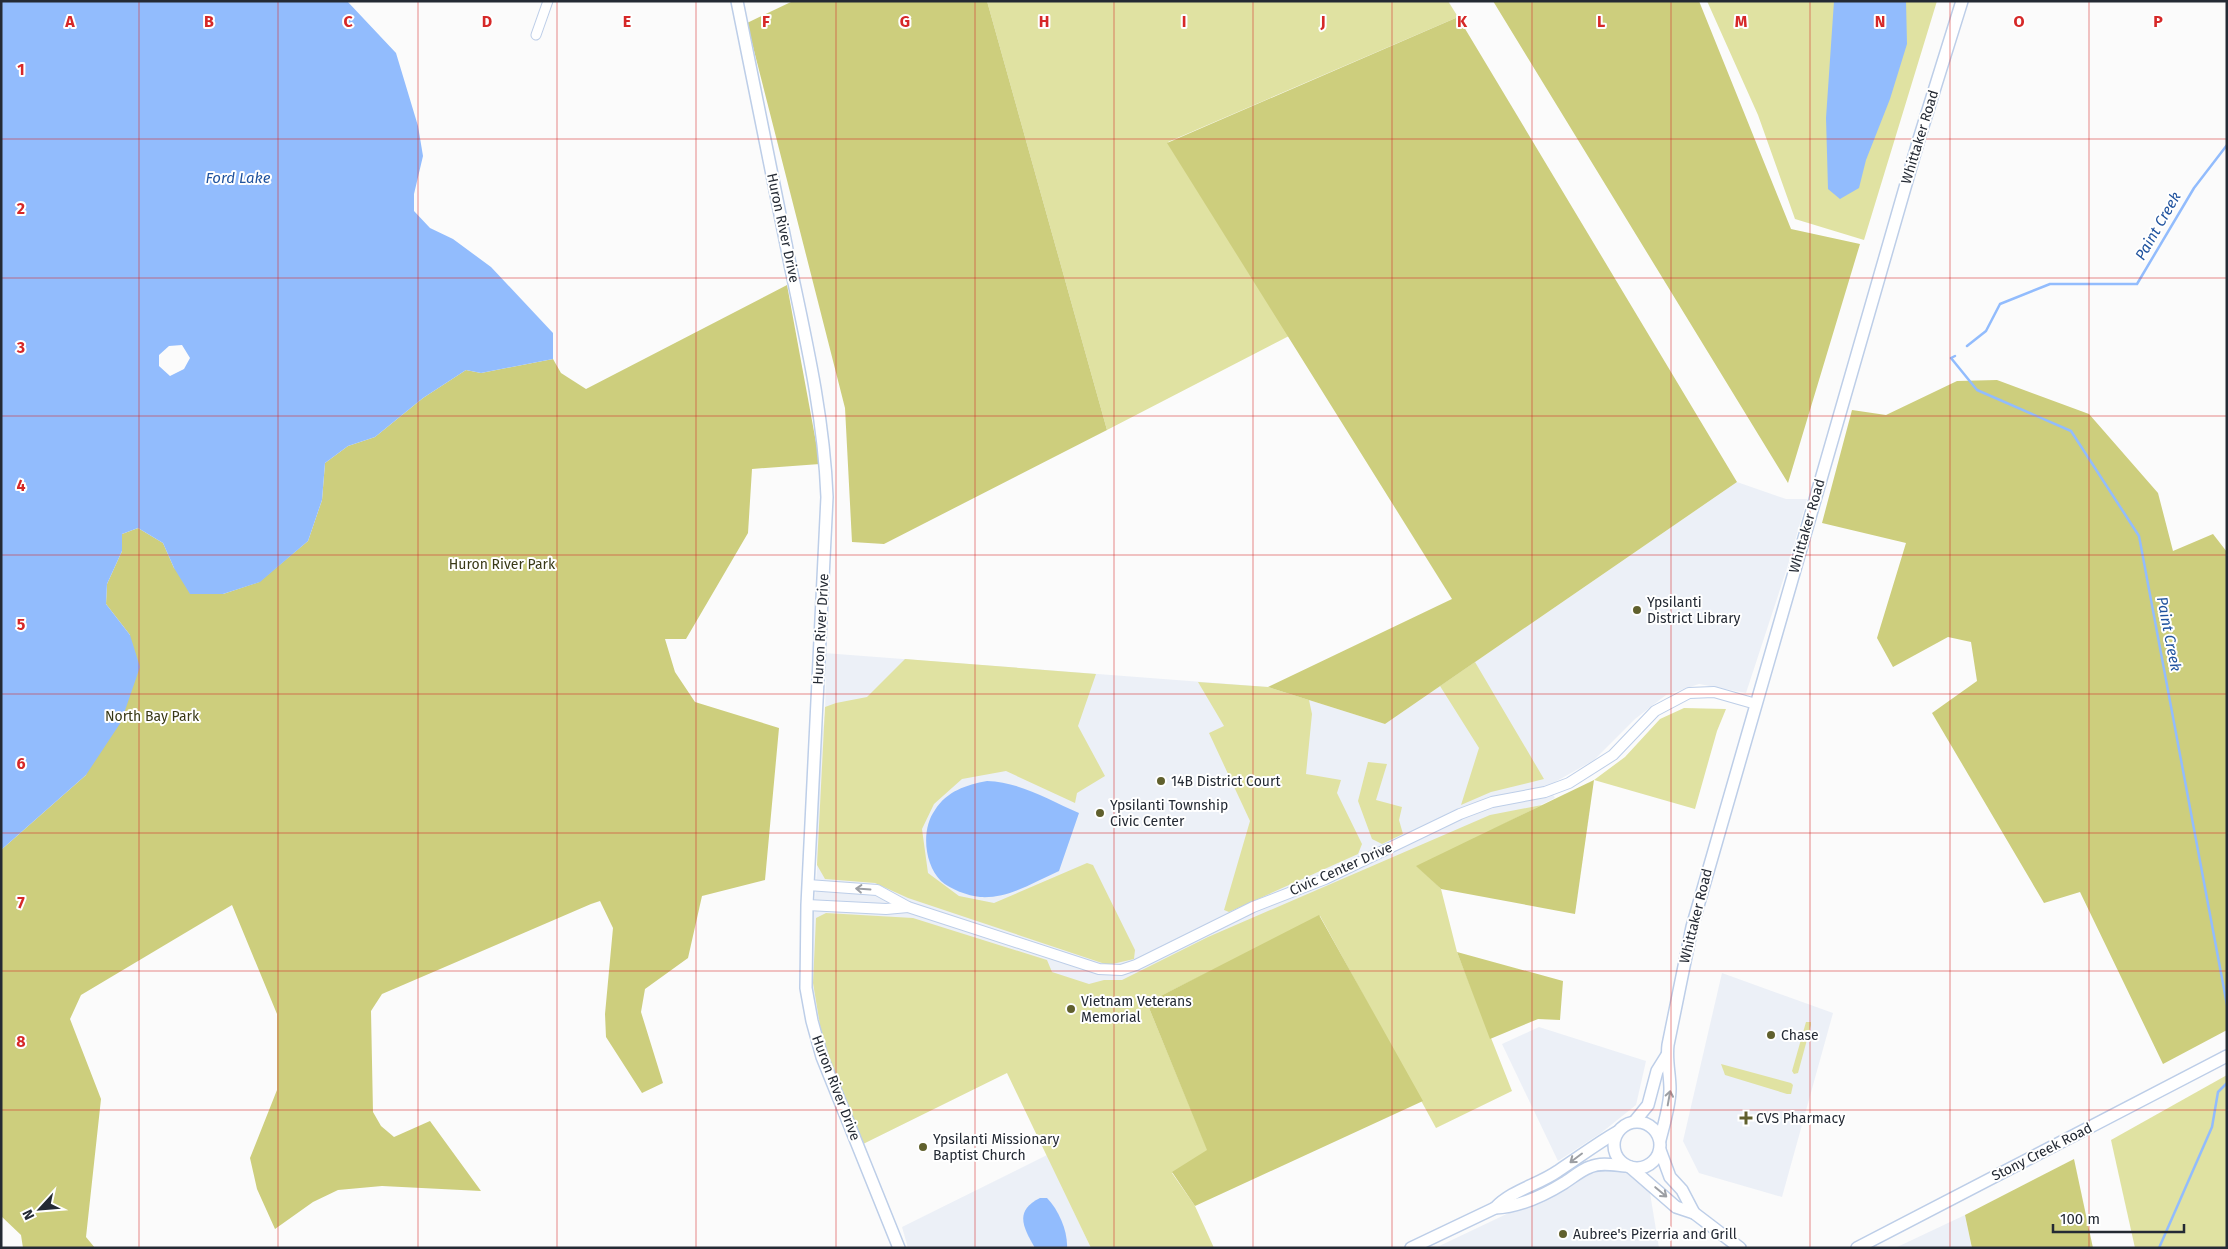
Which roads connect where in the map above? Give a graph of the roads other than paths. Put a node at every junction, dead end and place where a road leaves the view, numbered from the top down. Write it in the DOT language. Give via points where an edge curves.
graph roads {
  1 [pos="548,1"];
  2 [pos="737,1"];
  3 [pos="1962,1"];
  4 [pos="536,35"];
  5 [pos="1756,704"];
  6 [pos="808,885"];
  7 [pos="807,904"];
  8 [pos="908,907"];
  9 [pos="1667,1055"];
  10 [pos="2227,1056"];
  11 [pos="1635,1121"];
  12 [pos="1617,1132"];
  13 [pos="1660,1145"];
  14 [pos="1627,1166"];
  15 [pos="1495,1208"];
  16 [pos="1694,1213"];
  17 [pos="899,1248"];
  18 [pos="1410,1248"];
  19 [pos="1740,1248"];
  20 [pos="1857,1248"];
  1 -- 4 [label="street"];
  2 -- 6 [label="main road, Huron River Drive" via="802,320 825,456 827,497"];
  3 -- 5 [label="main road, Whittaker Road"];
  5 -- 8 [label="street, Civic Center Drive" via="1714,692 1689,693 1655,711 1612,755 1569,783 1545,792 1492,802 1460,814 1325,879 1252,907 1121,970 1099,969"];
  5 -- 9 [label="main road, Whittaker Road" via="1692,927"];
  6 -- 7 [label="main road, Huron River Drive"];
  8 -- 6 [label="street, Civic Center Drive, one-way" via="877,890"];
  7 -- 8 [label="street, Civic Center Drive" via="886,910"];
  7 -- 17 [label="main road, Huron River Drive" via="806,988 812,1021 834,1089"];
  9 -- 11 [label="main road, Whittaker Road" via="1657,1071 1648,1105"];
  13 -- 9 [label="main road, Whittaker Road, one-way" via="1670,1092"];
  10 -- 20 [label="main road, Stony Creek Road"];
  11 -- 12 [label="main road"];
  11 -- 13 [label="main road" via="1655,1129"];
  12 -- 14 [label="main road" via="1613,1144 1616,1155"];
  12 -- 15 [label="main road, one-way" via="1557,1172 1504,1199"];
  13 -- 14 [label="main road" via="1656,1159 1648,1166 1637,1169"];
  13 -- 16 [label="main road" via="1670,1177 1682,1190"];
  14 -- 15 [label="main road" via="1589,1167 1528,1201 1509,1208"];
  14 -- 16 [label="main road, one-way" via="1676,1207"];
  15 -- 18 [label="main road"];
  16 -- 19 [label="main road"];
}
